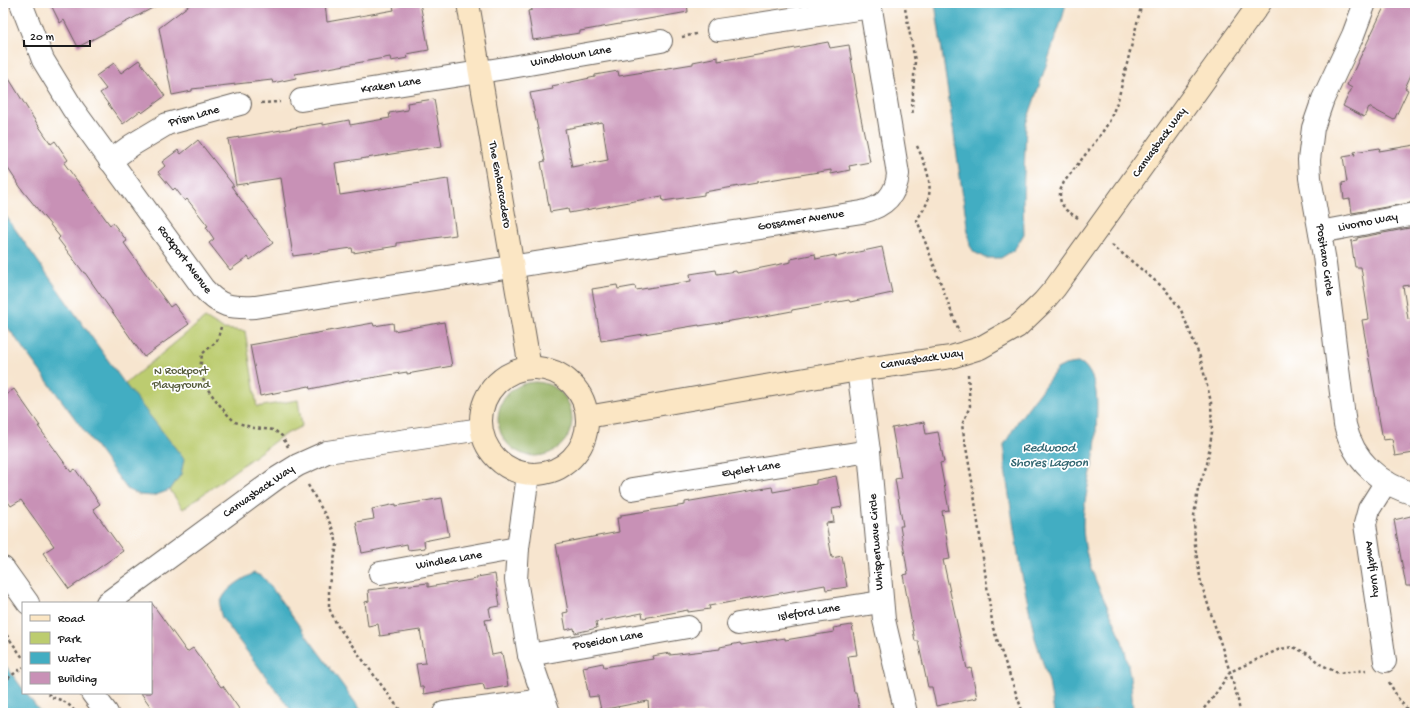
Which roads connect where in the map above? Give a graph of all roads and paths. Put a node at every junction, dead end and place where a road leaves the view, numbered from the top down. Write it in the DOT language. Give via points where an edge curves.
graph roads {
  1 [pos="21,3"];
  2 [pos="468,3"];
  3 [pos="904,3"];
  4 [pos="1142,3"];
  5 [pos="1260,3"];
  6 [pos="1365,3"];
  7 [pos="870,5"];
  8 [pos="718,30"];
  9 [pos="661,41"];
  10 [pos="480,72"];
  11 [pos="301,100"];
  12 [pos="240,104"];
  13 [pos="913,119"];
  14 [pos="916,145"];
  15 [pos="110,161"];
  16 [pos="1415,214"];
  17 [pos="1084,223"];
  18 [pos="1320,232"];
  19 [pos="1110,243"];
  20 [pos="513,266"];
  21 [pos="227,306"];
  22 [pos="967,353"];
  23 [pos="530,368"];
  24 [pos="858,370"];
  25 [pos="587,417"];
  26 [pos="481,428"];
  27 [pos="869,451"];
  28 [pos="298,464"];
  29 [pos="528,475"];
  30 [pos="1386,482"];
  31 [pos="632,489"];
  32 [pos="1415,494"];
  33 [pos="518,548"];
  34 [pos="3,568"];
  35 [pos="380,573"];
  36 [pos="27,602"];
  37 [pos="109,602"];
  38 [pos="881,602"];
  39 [pos="738,624"];
  40 [pos="688,627"];
  41 [pos="3,630"];
  42 [pos="528,655"];
  43 [pos="22,657"];
  44 [pos="1383,662"];
  45 [pos="22,668"];
  46 [pos="1230,672"];
  47 [pos="3,682"];
  48 [pos="49,694"];
  49 [pos="93,694"];
  50 [pos="547,706"];
  51 [pos="76,713"];
  52 [pos="107,713"];
  53 [pos="402,713"];
  54 [pos="444,713"];
  55 [pos="906,713"];
  56 [pos="1023,713"];
  57 [pos="1200,713"];
  58 [pos="1240,713"];
  59 [pos="1410,713"];
  1 -- 15 [label="street, Rockport Avenue" via="43,60 73,109"];
  2 -- 10 [label="street, The Embarcadero"];
  3 -- 13 [label="path" via="915,61"];
  4 -- 17 [label="path" via="1118,100 1099,137 1064,182 1060,191 1060,198 1066,210"];
  5 -- 22 [label="street, Canvasback Way" via="1105,220 1043,302 1005,335"];
  6 -- 18 [label="street, Positano Circle" via="1313,128 1309,168"];
  7 -- 8 [label="street"];
  7 -- 20 [label="street, Gossamer Avenue" via="898,174 897,186 884,204 862,212"];
  8 -- 9 [label="path"];
  9 -- 10 [label="street, Windblown Lane"];
  10 -- 11 [label="street, Kraken Lane"];
  10 -- 20 [label="street, The Embarcadero"];
  11 -- 12 [label="path"];
  12 -- 15 [label="street, Prism Lane" via="168,124"];
  14 -- 22 [label="path" via="930,186 928,200 917,220"];
  15 -- 21 [label="street, Rockport Avenue" via="203,288 214,299"];
  16 -- 18 [label="street, Livorno Way"];
  18 -- 30 [label="street, Positano Circle" via="1346,429 1357,454 1369,469"];
  19 -- 46 [label="path" via="1165,289 1181,310 1200,357 1211,402 1212,432 1198,489 1194,516 1195,546 1201,583"];
  20 -- 21 [label="street, Rockport Avenue" via="255,307"];
  20 -- 23 [label="street, The Embarcadero"];
  21 -- 28 [label="path" via="217,342 202,354 200,370 206,387 235,422 254,428 274,430 282,436"];
  22 -- 24 [label="street, Canvasback Way"];
  22 -- 56 [label="path" via="970,406 962,426 993,628"];
  23 -- 25 [label="street" via="547,370 562,376 574,387 583,401"];
  23 -- 26 [label="street" via="513,372 498,381 487,394"];
  24 -- 25 [label="street, Canvasback Way"];
  24 -- 27 [label="street, Whisperwave Circle"];
  25 -- 29 [label="street" via="581,445 567,463 552,471"];
  26 -- 28 [label="street, Canvasback Way" via="327,452"];
  26 -- 29 [label="street" via="488,447 500,461"];
  27 -- 31 [label="street, Eyelet Lane"];
  27 -- 38 [label="street, Whisperwave Circle"];
  28 -- 37 [label="street, Canvasback Way"];
  28 -- 53 [label="path" via="331,524 337,545 329,584 329,608 356,652"];
  29 -- 33 [label="street"];
  30 -- 32 [label="street, Positano Circle"];
  30 -- 44 [label="street, Amalfi Way" via="1369,509 1365,524"];
  33 -- 35 [label="street, Windlea Lane"];
  33 -- 42 [label="street" via="516,580"];
  34 -- 36 [label="street"];
  38 -- 39 [label="street, Isleford Lane"];
  38 -- 55 [label="street, Whisperwave Circle" via="889,647"];
  40 -- 42 [label="street, Poseidon Lane"];
  41 -- 43 [label="path"];
  42 -- 50 [label="street"];
  44 -- 46 [label="path" via="1371,668 1338,673 1293,647 1280,649"];
  44 -- 59 [label="path" via="1389,684"];
  45 -- 47 [label="path"];
  46 -- 57 [label="path"];
  46 -- 58 [label="path"];
  48 -- 51 [label="path" via="62,700"];
  49 -- 52 [label="street"];
  50 -- 54 [label="street"];
}
